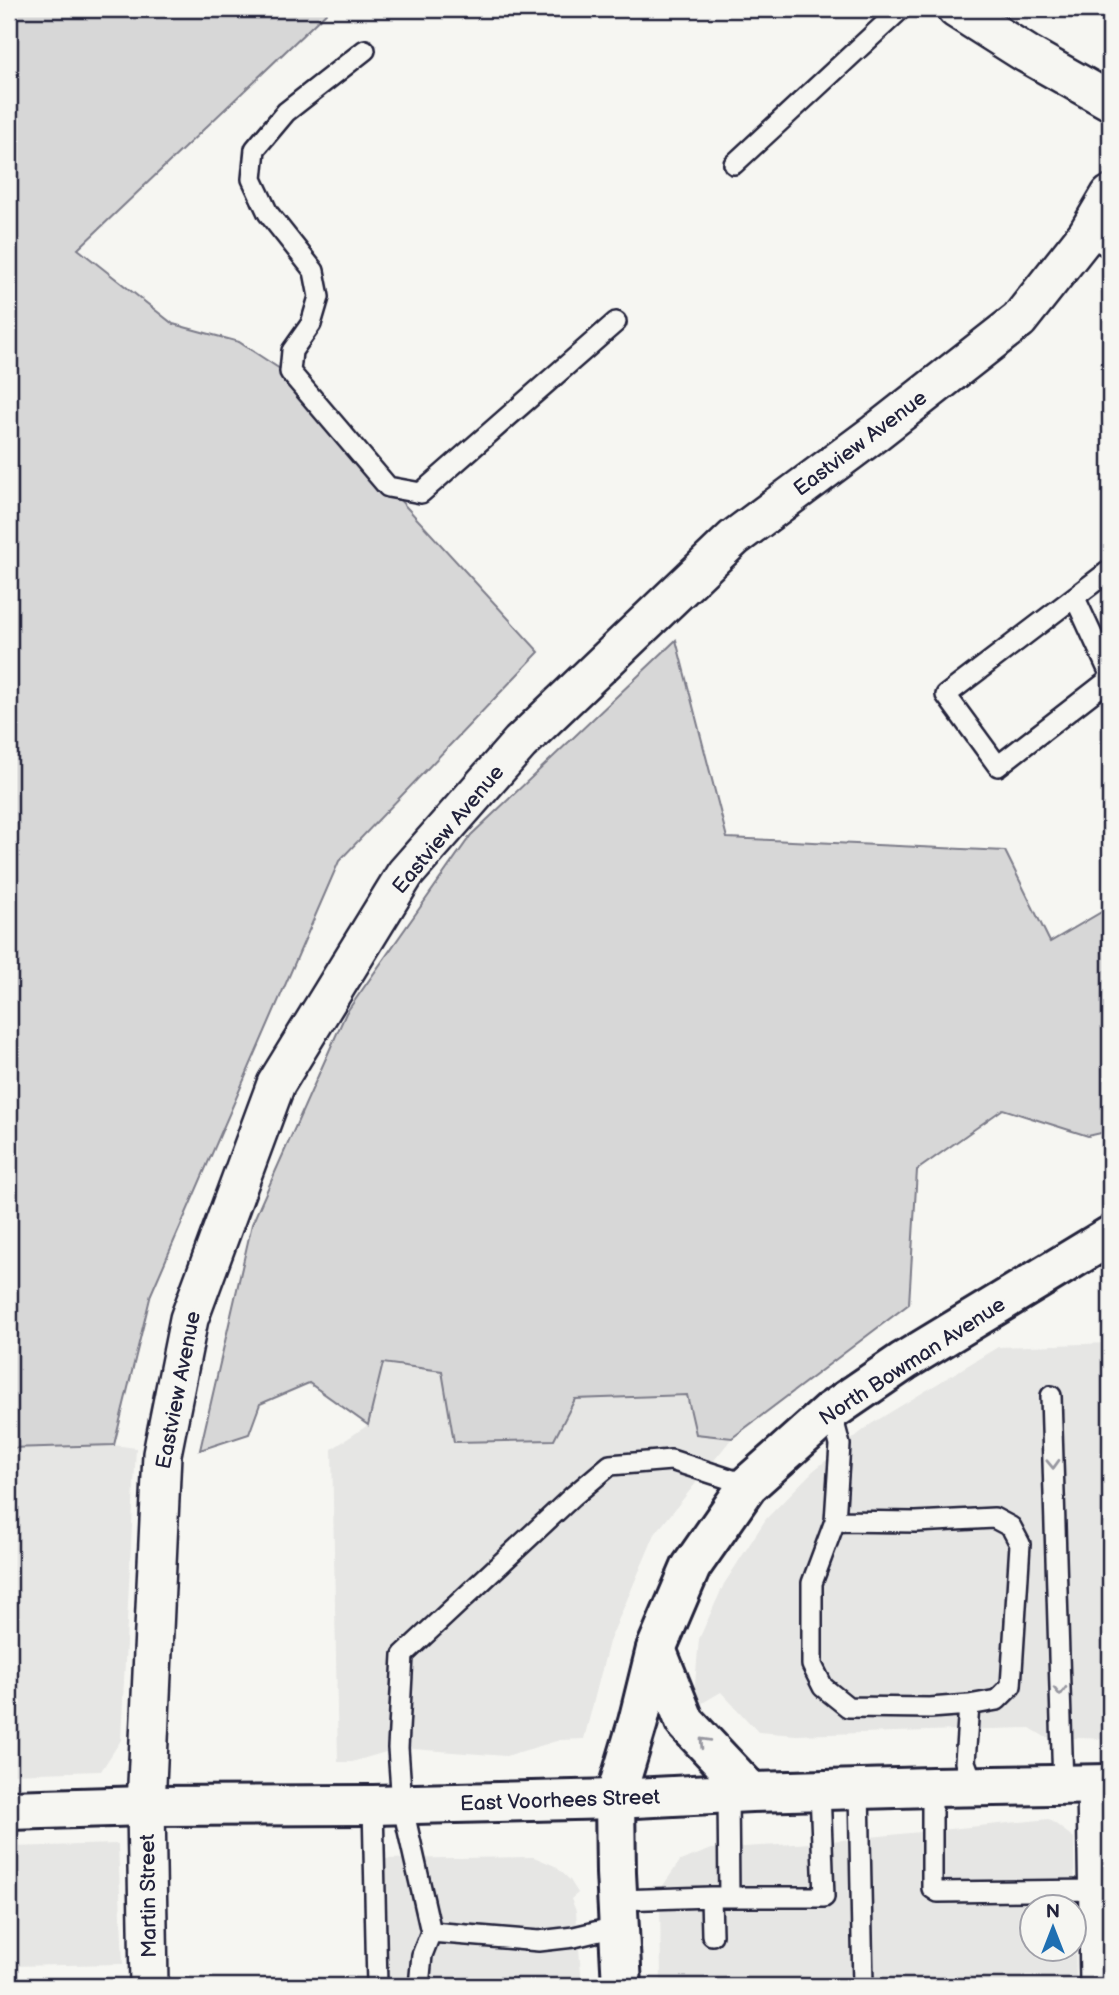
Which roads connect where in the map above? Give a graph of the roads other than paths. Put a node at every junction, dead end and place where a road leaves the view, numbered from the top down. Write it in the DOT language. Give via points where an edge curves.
graph roads {
  1 [pos="901,9"];
  2 [pos="956,9"];
  3 [pos="365,50"];
  4 [pos="1110,101"];
  5 [pos="733,164"];
  6 [pos="1110,195"];
  7 [pos="1099,241"];
  8 [pos="616,322"];
  9 [pos="1110,570"];
  10 [pos="1075,598"];
  11 [pos="1110,677"];
  12 [pos="1110,1236"];
  13 [pos="1051,1396"];
  14 [pos="831,1411"];
  15 [pos="748,1485"];
  16 [pos="835,1521"];
  17 [pos="656,1649"];
  18 [pos="969,1705"];
  19 [pos="1090,1785"];
  20 [pos="974,1786"];
  21 [pos="932,1787"];
  22 [pos="821,1790"];
  23 [pos="859,1790"];
  24 [pos="739,1793"];
  25 [pos="615,1799"];
  26 [pos="388,1805"];
  27 [pos="146,1806"];
  28 [pos="9,1810"];
  29 [pos="1098,1890"];
  30 [pos="720,1897"];
  31 [pos="619,1913"];
  32 [pos="432,1932"];
  33 [pos="712,1935"];
  34 [pos="149,1986"];
  35 [pos="377,1986"];
  36 [pos="419,1986"];
  37 [pos="622,1986"];
  38 [pos="863,1986"];
  39 [pos="1099,1986"];
  1 -- 5 [label="lane"];
  2 -- 4 [label="street"];
  3 -- 8 [label="lane" via="286,112 255,149 252,180 268,213 314,271 319,296 311,324 292,351 290,372 388,487 421,493"];
  6 -- 7 [label="street, Eastview Avenue"];
  7 -- 27 [label="street, Eastview Avenue" via="1019,320 734,538 520,743 405,874 276,1084 190,1319 162,1454"];
  9 -- 10 [label="lane"];
  10 -- 11 [label="lane"];
  10 -- 11 [label="lane" via="946,695 998,766"];
  12 -- 14 [label="main road, North Bowman Avenue" via="904,1361"];
  13 -- 19 [label="lane, one-way"];
  14 -- 15 [label="main road, North Bowman Avenue"];
  14 -- 16 [label="lane" via="840,1445"];
  15 -- 17 [label="main road, North Bowman Avenue" via="691,1567"];
  15 -- 26 [label="lane" via="671,1460 610,1465 572,1497 403,1655 398,1748"];
  16 -- 18 [label="lane" via="812,1583 812,1665 823,1687 848,1706"];
  16 -- 18 [label="lane" via="995,1518 1011,1527 1020,1544 1011,1686 997,1700"];
  24 -- 17 [label="main road, one-way" via="685,1722"];
  17 -- 25 [label="main road, North Bowman Avenue"];
  18 -- 20 [label="lane" via="965,1762"];
  19 -- 20 [label="main road, East Voorhees Street"];
  19 -- 29 [label="street"];
  20 -- 21 [label="main road, East Voorhees Street"];
  21 -- 23 [label="main road, East Voorhees Street"];
  21 -- 29 [label="lane" via="932,1888 938,1892"];
  22 -- 23 [label="main road, East Voorhees Street"];
  22 -- 24 [label="main road, East Voorhees Street"];
  22 -- 30 [label="lane" via="824,1897"];
  23 -- 38 [label="lane"];
  24 -- 25 [label="main road, East Voorhees Street"];
  24 -- 30 [label="lane"];
  25 -- 26 [label="main road, East Voorhees Street"];
  25 -- 31 [label="main road, North Bowman Avenue"];
  26 -- 27 [label="main road, East Voorhees Street"];
  26 -- 32 [label="lane"];
  26 -- 35 [label="lane"];
  27 -- 28 [label="main road, East Voorhees Street"];
  27 -- 34 [label="street, Martin Street"];
  29 -- 39 [label="street"];
  30 -- 31 [label="lane"];
  30 -- 33 [label="lane"];
  31 -- 32 [label="lane" via="574,1937 539,1941"];
  31 -- 37 [label="main road, North Bowman Avenue"];
  32 -- 36 [label="lane" via="422,1955"];
}
